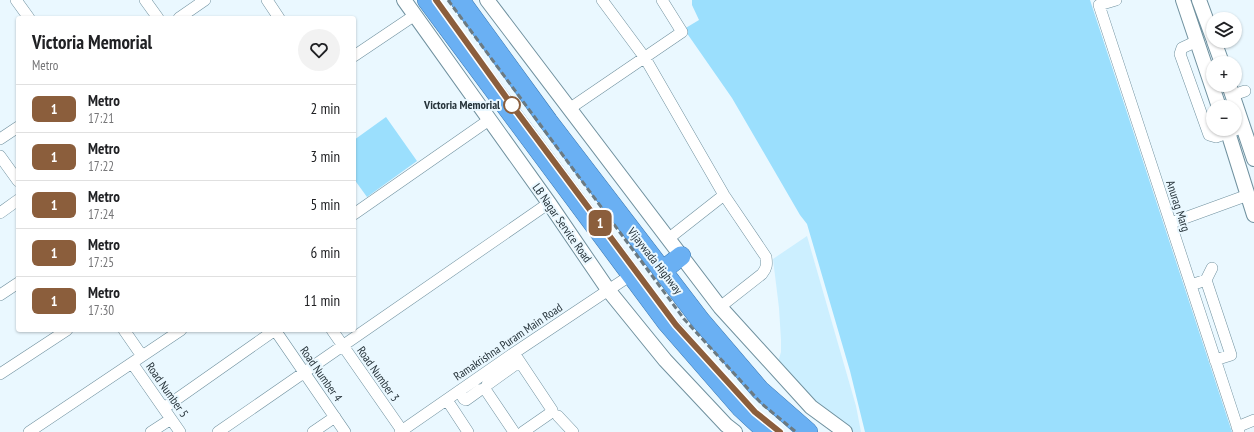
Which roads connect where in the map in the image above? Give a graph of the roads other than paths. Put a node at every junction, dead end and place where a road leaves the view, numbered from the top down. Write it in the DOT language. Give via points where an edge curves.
graph roads {
  1 [pos="16,0"];
  2 [pos="145,0"];
  3 [pos="267,0"];
  4 [pos="404,0"];
  5 [pos="427,0"];
  6 [pos="460,0"];
  7 [pos="486,0"];
  8 [pos="602,0"];
  9 [pos="662,0"];
  10 [pos="1116,0"];
  11 [pos="1182,0"];
  12 [pos="1199,0"];
  13 [pos="200,1"];
  14 [pos="415,15"];
  15 [pos="28,16"];
  16 [pos="157,16"];
  17 [pos="181,16"];
  18 [pos="278,16"];
  19 [pos="1206,20"];
  20 [pos="1197,41"];
  21 [pos="356,55"];
  22 [pos="645,58"];
  23 [pos="1236,92"];
  24 [pos="1217,100"];
  25 [pos="569,109"];
  26 [pos="489,120"];
  27 [pos="1206,127"];
  28 [pos="1243,127"];
  29 [pos="16,129"];
  30 [pos="1230,136"];
  31 [pos="0,139"];
  32 [pos="0,156"];
  33 [pos="1254,158"];
  34 [pos="16,179"];
  35 [pos="724,195"];
  36 [pos="1248,195"];
  37 [pos="16,201"];
  38 [pos="549,203"];
  39 [pos="0,213"];
  40 [pos="356,213"];
  41 [pos="1254,215"];
  42 [pos="1171,223"];
  43 [pos="668,239"];
  44 [pos="680,256"];
  45 [pos="1212,268"];
  46 [pos="662,271"];
  47 [pos="631,275"];
  48 [pos="1206,280"];
  49 [pos="16,284"];
  50 [pos="1191,285"];
  51 [pos="609,291"];
  52 [pos="0,295"];
  53 [pos="720,307"];
  54 [pos="64,332"];
  55 [pos="125,332"];
  56 [pos="179,332"];
  57 [pos="272,332"];
  58 [pos="276,332"];
  59 [pos="333,332"];
  60 [pos="343,346"];
  61 [pos="142,356"];
  62 [pos="517,358"];
  63 [pos="1215,360"];
  64 [pos="132,363"];
  65 [pos="0,374"];
  66 [pos="304,374"];
  67 [pos="484,381"];
  68 [pos="459,392"];
  69 [pos="447,400"];
  70 [pos="164,408"];
  71 [pos="558,416"];
  72 [pos="335,417"];
  73 [pos="171,419"];
  74 [pos="1254,420"];
  75 [pos="1238,429"];
  76 [pos="726,430"];
  77 [pos="805,431"];
  78 [pos="29,432"];
  79 [pos="151,432"];
  80 [pos="180,432"];
  81 [pos="218,432"];
  82 [pos="314,432"];
  83 [pos="345,432"];
  84 [pos="402,432"];
  85 [pos="468,432"];
  86 [pos="514,432"];
  87 [pos="522,432"];
  88 [pos="573,432"];
  89 [pos="767,432"];
  90 [pos="845,432"];
  1 -- 15 [label="street"];
  2 -- 16 [label="street"];
  3 -- 18 [label="street"];
  4 -- 14 [label="street, LB Nagar Service Road"];
  5 -- 47 [label="highway"];
  6 -- 46 [label="highway, Vijaywada Highway"];
  7 -- 25 [label="street"];
  8 -- 22 [label="street"];
  9 -- 22 [label="street" via="682,32"];
  10 -- 42 [label="street, Anurag Marg" via="1099,5"];
  11 -- 20 [label="street"];
  12 -- 19 [label="street"];
  13 -- 17 [label="street"];
  14 -- 21 [label="street"];
  14 -- 26 [label="street, LB Nagar Service Road"];
  20 -- 24 [label="street"];
  20 -- 27 [label="street" via="1182,48 1180,56"];
  22 -- 25 [label="street"];
  22 -- 35 [label="street"];
  23 -- 28 [label="street"];
  25 -- 43 [label="street"];
  26 -- 38 [label="street, LB Nagar Service Road"];
  26 -- 40 [label="street"];
  28 -- 33 [label="street"];
  29 -- 31 [label="street"];
  30 -- 36 [label="street"];
  32 -- 34 [label="street"];
  35 -- 43 [label="street"];
  35 -- 53 [label="street" via="766,257 767,263 762,274"];
  36 -- 41 [label="street"];
  36 -- 42 [label="street"];
  37 -- 39 [label="street"];
  38 -- 51 [label="street, LB Nagar Service Road"];
  38 -- 60 [label="street"];
  42 -- 50 [label="street, Anurag Marg"];
  43 -- 44 [label="street"];
  44 -- 46 [label="highway"];
  44 -- 53 [label="street"];
  45 -- 48 [label="street"];
  46 -- 77 [label="highway, Vijaywada Highway" via="760,390"];
  47 -- 51 [label="street, Ramakrishna Puram Main Road"];
  47 -- 89 [label="highway" via="667,323 740,408"];
  48 -- 50 [label="street"];
  48 -- 63 [label="street" via="1231,354"];
  49 -- 52 [label="street"];
  50 -- 63 [label="street, Anurag Marg"];
  51 -- 62 [label="street, Ramakrishna Puram Main Road"];
  51 -- 76 [label="street, LB Nagar Service Road" via="660,355"];
  53 -- 90 [label="street" via="811,407"];
  54 -- 65 [label="street"];
  55 -- 61 [label="street"];
  56 -- 61 [label="street"];
  57 -- 70 [label="street"];
  58 -- 66 [label="street, Road Number 4"];
  59 -- 60 [label="street, Road Number 3"];
  60 -- 66 [label="street"];
  60 -- 84 [label="street, Road Number 3"];
  61 -- 64 [label="street"];
  62 -- 67 [label="street, Ramakrishna Puram Main Road"];
  62 -- 87 [label="street" via="552,410 550,414"];
  63 -- 75 [label="street, Anurag Marg"];
  64 -- 70 [label="street, Road Number 5"];
  64 -- 78 [label="street"];
  66 -- 72 [label="street, Road Number 4"];
  66 -- 81 [label="street"];
  67 -- 68 [label="street, Ramakrishna Puram Main Road"];
  67 -- 87 [label="street" via="517,429"];
  68 -- 69 [label="street, Ramakrishna Puram Main Road"];
  68 -- 86 [label="street" via="466,400 485,389"];
  69 -- 84 [label="street, Ramakrishna Puram Main Road"];
  69 -- 85 [label="street"];
  70 -- 73 [label="street, Road Number 5"];
  71 -- 88 [label="street"];
  72 -- 82 [label="street"];
  72 -- 83 [label="street, Road Number 4"];
  73 -- 79 [label="street"];
  73 -- 80 [label="street, Road Number 5"];
  74 -- 75 [label="street"];
}
